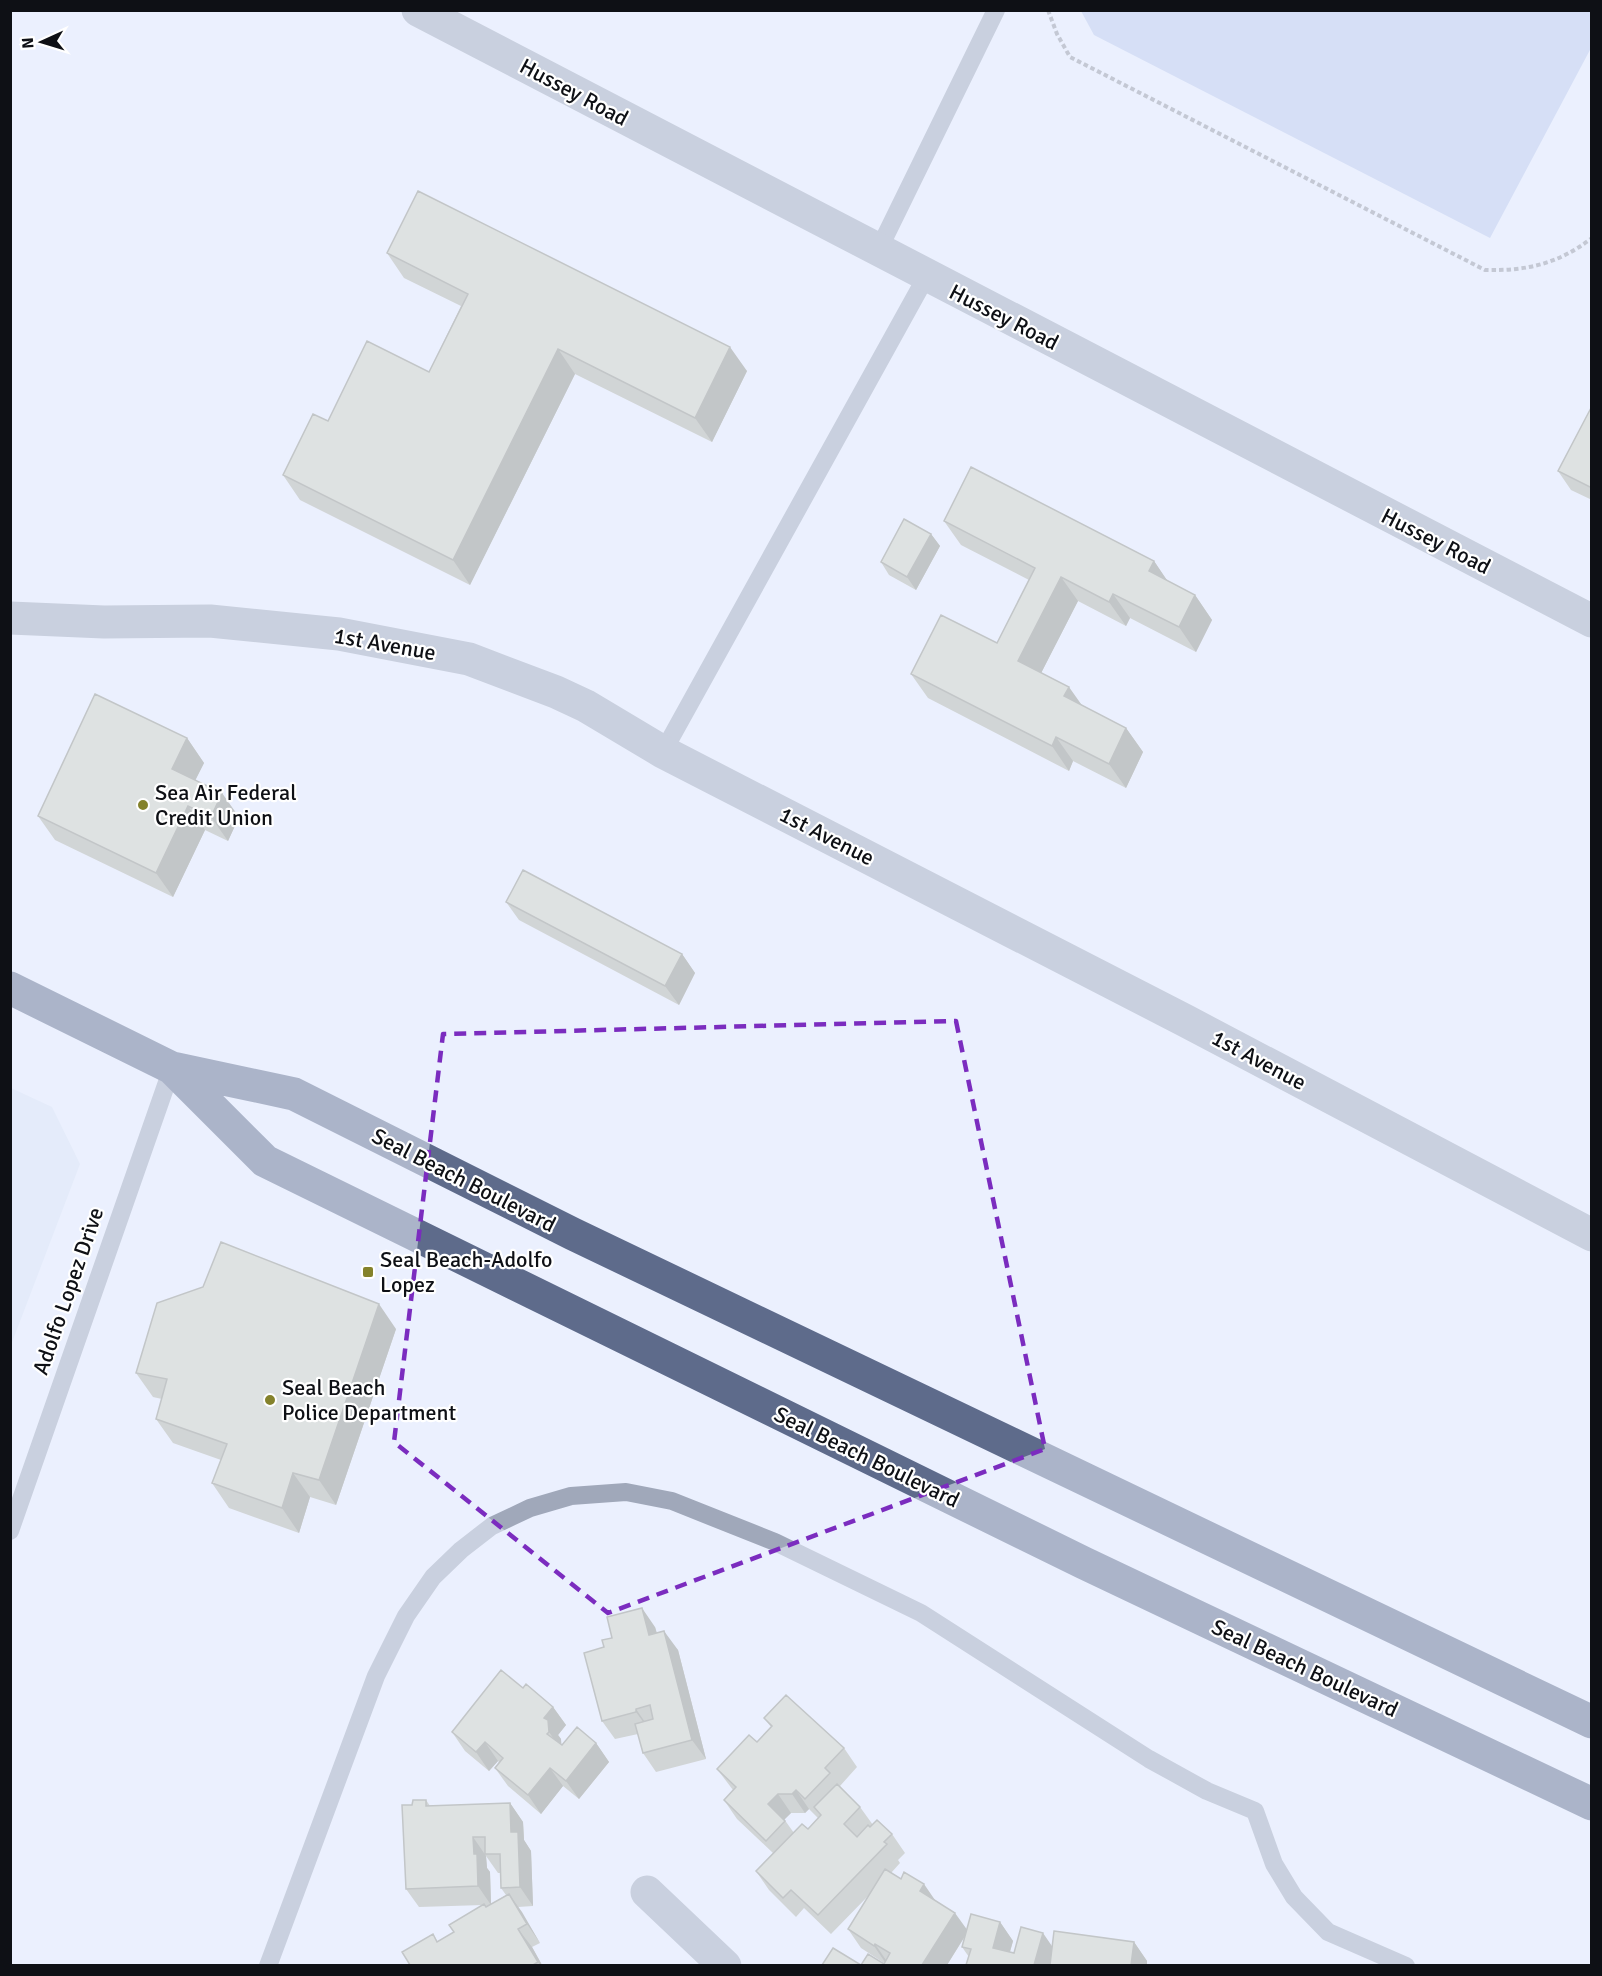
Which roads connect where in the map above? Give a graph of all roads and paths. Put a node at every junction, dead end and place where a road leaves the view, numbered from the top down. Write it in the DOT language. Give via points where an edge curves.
graph roads {
  1 [pos="418,10"];
  2 [pos="996,10"];
  3 [pos="1048,10"];
  4 [pos="1592,238"];
  5 [pos="878,251"];
  6 [pos="926,277"];
  7 [pos="10,618"];
  8 [pos="1592,621"];
  9 [pos="663,752"];
  10 [pos="10,988"];
  11 [pos="172,1068"];
  12 [pos="1592,1235"];
  13 [pos="10,1531"];
  14 [pos="1592,1722"];
  15 [pos="1592,1804"];
  16 [pos="647,1893"];
  17 [pos="268,1965"];
  18 [pos="725,1965"];
  19 [pos="1406,1965"];
  1 -- 5 [label="street, Hussey Road"];
  2 -- 5 [label="lane"];
  3 -- 4 [label="path" via="1070,57 1485,270 1513,271 1556,260"];
  5 -- 6 [label="street, Hussey Road"];
  6 -- 8 [label="street, Hussey Road"];
  6 -- 9 [label="lane"];
  7 -- 9 [label="street, 1st Avenue" via="210,621 339,634 469,659 586,706"];
  9 -- 12 [label="street, 1st Avenue"];
  10 -- 11 [label="main road, Seal Beach Boulevard"];
  11 -- 13 [label="lane, Adolfo Lopez Drive"];
  11 -- 14 [label="main road, Seal Beach Boulevard" via="294,1094 573,1234"];
  11 -- 15 [label="main road, Seal Beach Boulevard" via="265,1161 1084,1563"];
  16 -- 18 [label="street"];
  17 -- 19 [label="lane" via="376,1676 406,1616 433,1577 492,1526 530,1508 571,1496 627,1492 672,1501 775,1542 921,1613 1149,1760 1255,1812 1274,1864 1294,1897 1328,1932"];
}
